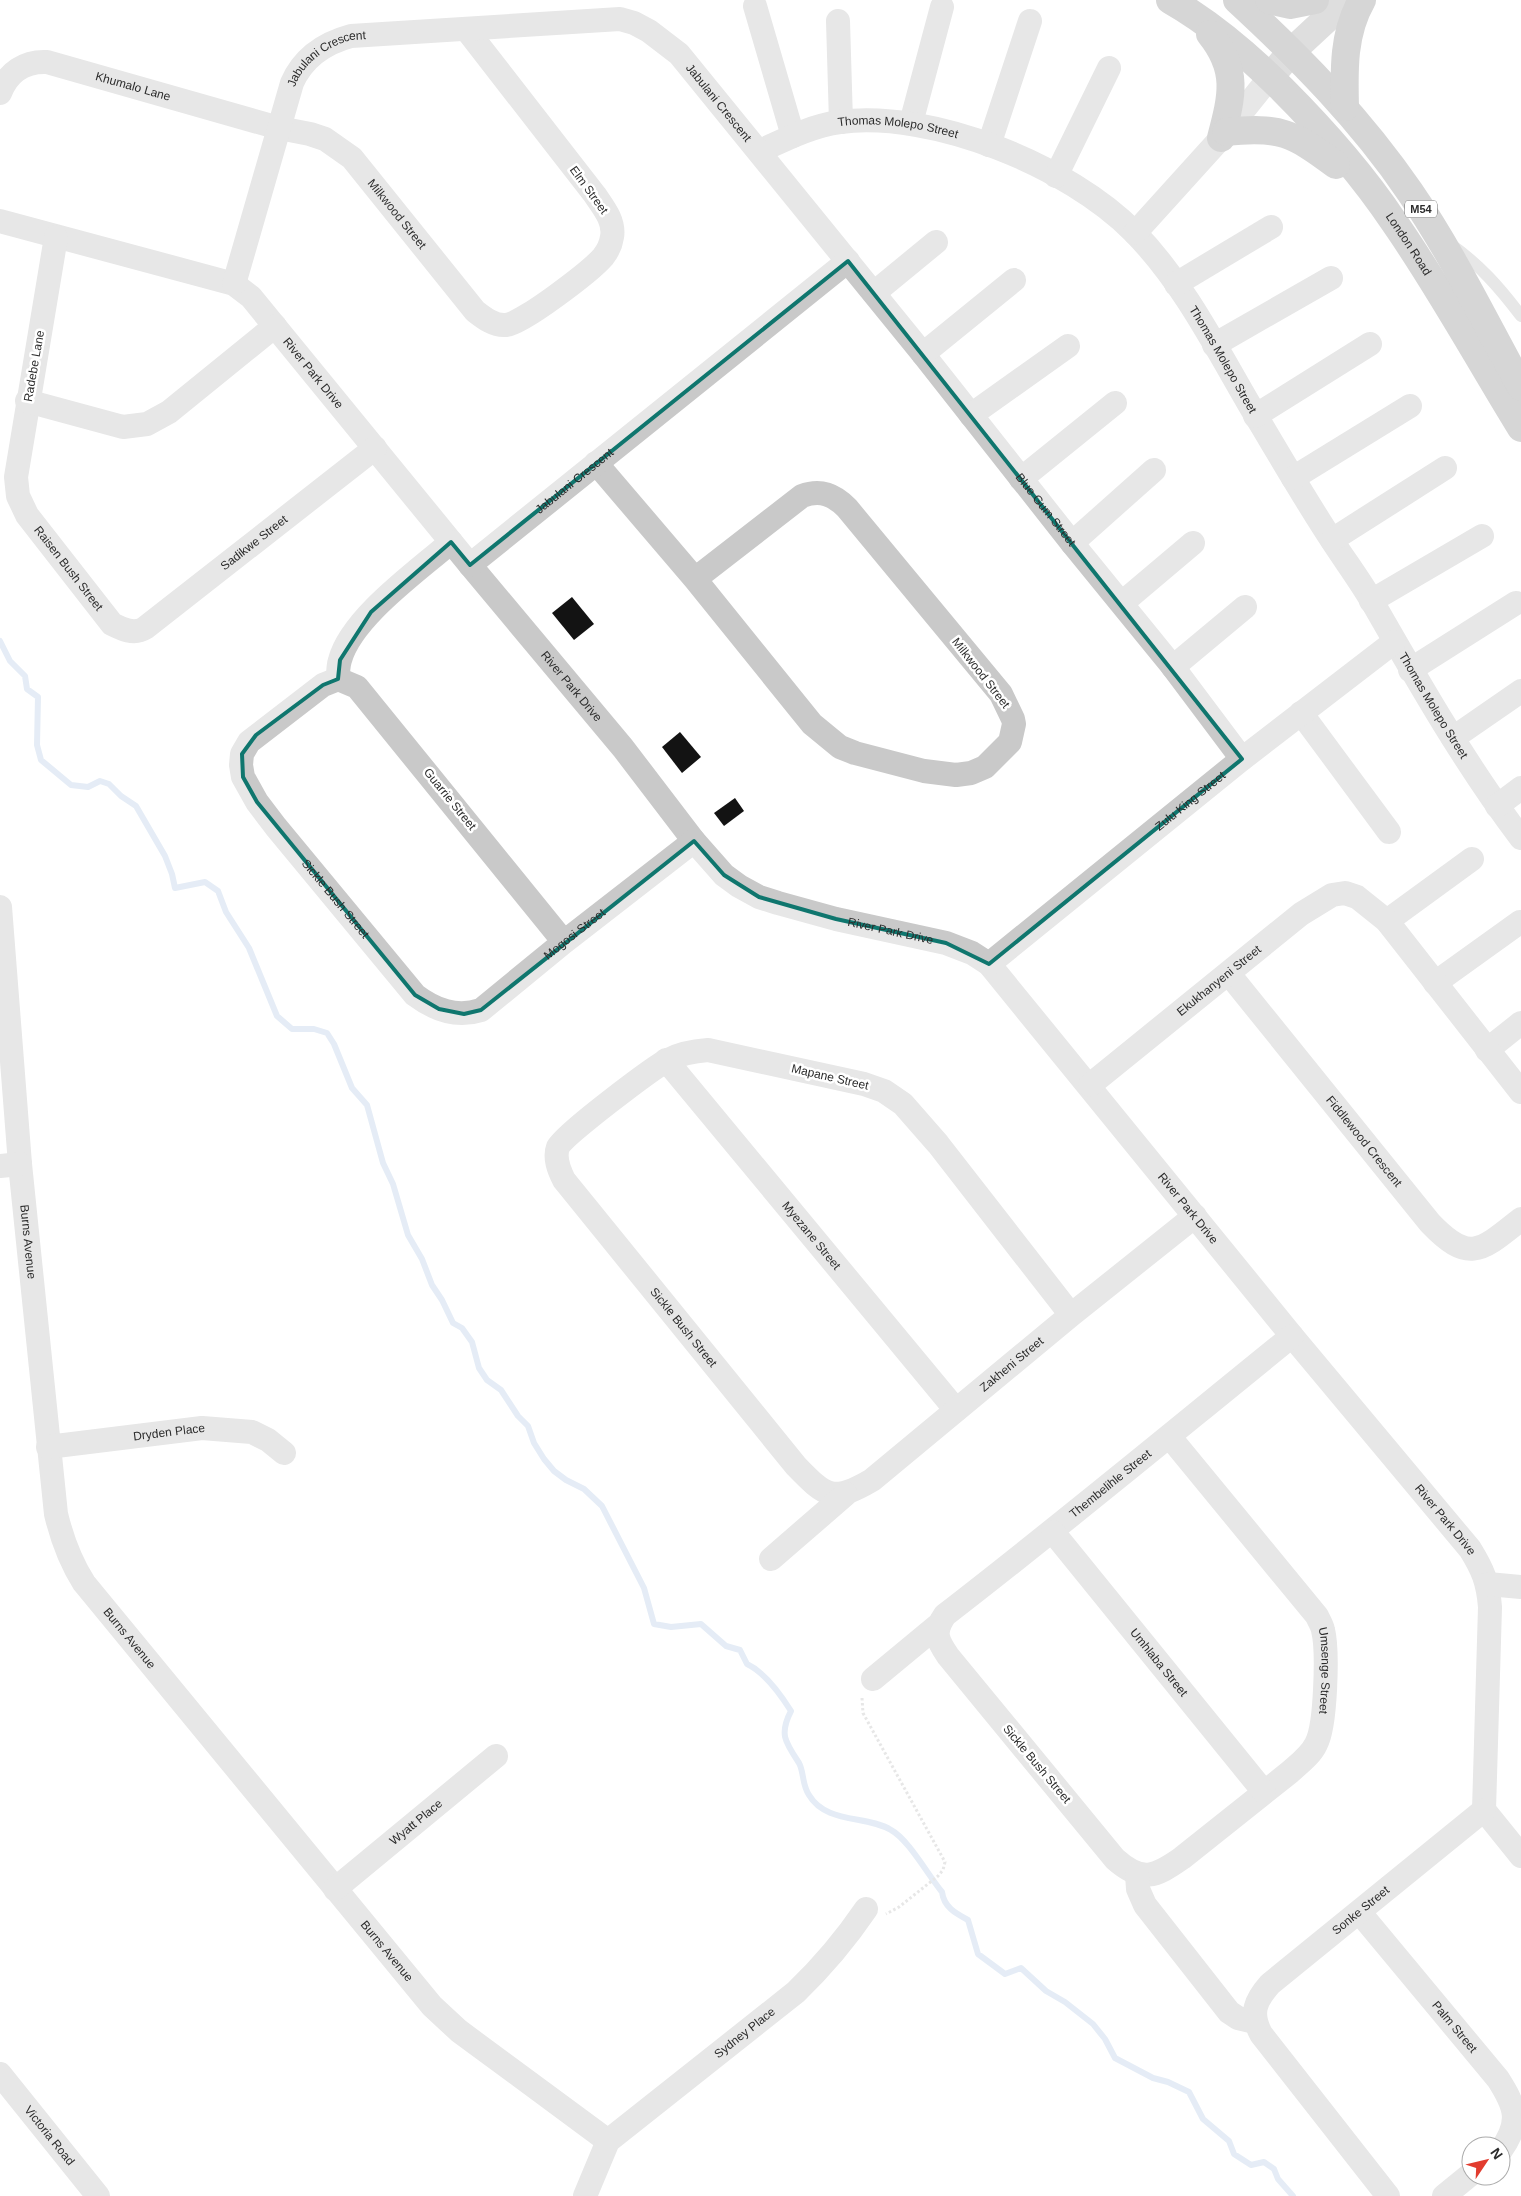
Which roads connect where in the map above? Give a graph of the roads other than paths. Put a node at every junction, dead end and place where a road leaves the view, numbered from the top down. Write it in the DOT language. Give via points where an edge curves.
graph roads {
  1 [pos="1237,0"];
  2 [pos="1269,0"];
  3 [pos="1315,0"];
  4 [pos="1347,0"];
  5 [pos="1362,0"];
  6 [pos="755,6"];
  7 [pos="1182,6"];
  8 [pos="942,7"];
  9 [pos="838,21"];
  10 [pos="1030,21"];
  11 [pos="466,29"];
  12 [pos="1292,51"];
  13 [pos="1109,68"];
  14 [pos="1270,77"];
  15 [pos="0,93"];
  16 [pos="1345,107"];
  17 [pos="841,122"];
  18 [pos="911,123"];
  19 [pos="279,128"];
  20 [pos="1224,135"];
  21 [pos="792,136"];
  22 [pos="989,145"];
  23 [pos="760,151"];
  24 [pos="1056,176"];
  25 [pos="1376,197"];
  26 [pos="0,221"];
  27 [pos="1271,227"];
  28 [pos="1135,233"];
  29 [pos="1436,234"];
  30 [pos="56,237"];
  31 [pos="936,242"];
  32 [pos="848,261"];
  33 [pos="1331,278"];
  34 [pos="1014,280"];
  35 [pos="234,284"];
  36 [pos="1176,284"];
  37 [pos="874,293"];
  38 [pos="1521,316"];
  39 [pos="499,325"];
  40 [pos="275,326"];
  41 [pos="1214,344"];
  42 [pos="1370,344"];
  43 [pos="1068,346"];
  44 [pos="924,354"];
  45 [pos="1521,387"];
  46 [pos="28,401"];
  47 [pos="1115,403"];
  48 [pos="1410,406"];
  49 [pos="971,415"];
  50 [pos="1255,416"];
  51 [pos="1521,428"];
  52 [pos="375,448"];
  53 [pos="596,463"];
  54 [pos="1445,468"];
  55 [pos="1154,470"];
  56 [pos="1293,478"];
  57 [pos="1021,479"];
  58 [pos="18,496"];
  59 [pos="1482,536"];
  60 [pos="1332,540"];
  61 [pos="451,542"];
  62 [pos="1193,543"];
  63 [pos="1072,544"];
  64 [pos="470,565"];
  65 [pos="695,579"];
  66 [pos="1371,601"];
  67 [pos="1122,603"];
  68 [pos="1516,603"];
  69 [pos="1246,607"];
  70 [pos="130,631"];
  71 [pos="1394,642"];
  72 [pos="1173,667"];
  73 [pos="1410,670"];
  74 [pos="331,682"];
  75 [pos="1521,691"];
  76 [pos="1301,713"];
  77 [pos="1453,738"];
  78 [pos="1242,759"];
  79 [pos="1521,788"];
  80 [pos="1497,806"];
  81 [pos="1389,832"];
  82 [pos="1521,838"];
  83 [pos="694,840"];
  84 [pos="1472,858"];
  85 [pos="0,907"];
  86 [pos="1387,921"];
  87 [pos="1520,922"];
  88 [pos="564,942"];
  89 [pos="989,964"];
  90 [pos="1229,974"];
  91 [pos="1435,983"];
  92 [pos="451,1012"];
  93 [pos="1521,1023"];
  94 [pos="1487,1050"];
  95 [pos="666,1060"];
  96 [pos="1090,1085"];
  97 [pos="1521,1092"];
  98 [pos="556,1158"];
  99 [pos="10,1165"];
  100 [pos="1195,1216"];
  101 [pos="1521,1219"];
  102 [pos="1071,1315"];
  103 [pos="1292,1336"];
  104 [pos="956,1410"];
  105 [pos="1169,1436"];
  106 [pos="48,1447"];
  107 [pos="284,1453"];
  108 [pos="846,1494"];
  109 [pos="1052,1532"];
  110 [pos="771,1559"];
  111 [pos="1488,1584"];
  112 [pos="1521,1586"];
  113 [pos="937,1631"];
  114 [pos="873,1679"];
  115 [pos="496,1756"];
  116 [pos="1264,1792"];
  117 [pos="1484,1810"];
  118 [pos="1521,1856"];
  119 [pos="1144,1875"];
  120 [pos="335,1889"];
  121 [pos="866,1909"];
  122 [pos="1360,1913"];
  123 [pos="1255,2022"];
  124 [pos="0,2074"];
  125 [pos="1511,2139"];
  126 [pos="608,2141"];
  127 [pos="1461,2182"];
  128 [pos="89,2193"];
  129 [pos="585,2196"];
  130 [pos="1388,2196"];
  131 [pos="1444,2196"];
  1 -- 12 [label="main road, M54"];
  2 -- 3 [label="main road" via="1290,5"];
  4 -- 12 [label="street"];
  5 -- 16 [label="main road" via="1346,46"];
  6 -- 21 [label="street"];
  7 -- 14 [label="main road, London Road / M54" via="1228,38"];
  7 -- 20 [label="main road" via="1220,45 1228,61 1231,75"];
  8 -- 18 [label="street"];
  9 -- 17 [label="street"];
  10 -- 22 [label="street"];
  11 -- 19 [label="street, Jabulani Crescent" via="351,36 330,44 316,52 297,72"];
  11 -- 23 [label="street, Jabulani Crescent" via="620,19 634,24 679,54"];
  11 -- 39 [label="street, Elm Street" via="595,195 609,216 612,229 609,248 598,262 524,318 514,324"];
  12 -- 14 [label="street"];
  12 -- 16 [label="main road, M54"];
  13 -- 24 [label="street"];
  14 -- 20 [label="street"];
  14 -- 25 [label="main road, London Road / M54" via="1348,160"];
  15 -- 19 [label="street, Khumalo Lane" via="9,77 24,65 34,61 47,62"];
  16 -- 29 [label="main road, M54" via="1410,192"];
  17 -- 18 [label="street, Thomas Molepo Street"];
  17 -- 21 [label="street, Thomas Molepo Street"];
  18 -- 22 [label="street, Thomas Molepo Street"];
  19 -- 35 [label="street, Jabulani Crescent"];
  19 -- 39 [label="street, Milkwood Street" via="326,140 352,158 467,301 483,317"];
  20 -- 25 [label="main road" via="1263,129 1291,135 1307,143"];
  20 -- 28 [label="street"];
  21 -- 23 [label="street, Thomas Molepo Street"];
  22 -- 24 [label="street, Thomas Molepo Street"];
  23 -- 32 [label="street, Jabulani Crescent"];
  24 -- 28 [label="street, Thomas Molepo Street" via="1089,195"];
  25 -- 51 [label="main road, London Road / M54"];
  26 -- 30 [label="street, River Park Drive"];
  27 -- 36 [label="street"];
  28 -- 36 [label="street, Thomas Molepo Street"];
  29 -- 38 [label="lane" via="1478,264"];
  29 -- 45 [label="main road, M54"];
  30 -- 35 [label="street, River Park Drive"];
  30 -- 46 [label="street, Radebe Lane"];
  31 -- 37 [label="street"];
  32 -- 37 [label="street, Blue Gum Street"];
  32 -- 53 [label="street, Jabulani Crescent"];
  33 -- 41 [label="street"];
  34 -- 44 [label="street"];
  35 -- 40 [label="street, River Park Drive" via="250,296"];
  36 -- 41 [label="street, Thomas Molepo Street"];
  37 -- 44 [label="street, Blue Gum Street"];
  40 -- 46 [label="street" via="169,412 147,424 123,427"];
  40 -- 52 [label="street, River Park Drive"];
  41 -- 50 [label="street, Thomas Molepo Street"];
  42 -- 50 [label="street"];
  43 -- 49 [label="street"];
  44 -- 49 [label="street, Blue Gum Street"];
  46 -- 58 [label="street, Radebe Lane" via="16,477"];
  47 -- 57 [label="street"];
  48 -- 56 [label="street"];
  49 -- 57 [label="street, Blue Gum Street"];
  50 -- 56 [label="street, Thomas Molepo Street"];
  52 -- 61 [label="street, River Park Drive"];
  52 -- 70 [label="street, Sadikwe Street" via="156,620 140,631"];
  53 -- 64 [label="street, Jabulani Crescent"];
  53 -- 65 [label="street, Milkwood Street"];
  54 -- 60 [label="street"];
  55 -- 63 [label="street"];
  56 -- 60 [label="street, Thomas Molepo Street"];
  57 -- 63 [label="street, Blue Gum Street"];
  58 -- 70 [label="street, Raisen Bush Street" via="27,515 106,618"];
  59 -- 66 [label="street"];
  60 -- 66 [label="street, Thomas Molepo Street"];
  61 -- 64 [label="street, River Park Drive"];
  61 -- 74 [label="street" via="371,612 353,634"];
  62 -- 67 [label="street"];
  63 -- 67 [label="street, Blue Gum Street"];
  64 -- 83 [label="street, River Park Drive" via="623,748"];
  65 -- 65 [label="street, Milkwood Street" via="812,724 840,747 924,771 956,775 971,773 985,766 1010,742 1014,724 1001,694 848,508 833,497 820,492 802,496"];
  66 -- 71 [label="street, Thomas Molepo Street"];
  67 -- 72 [label="street, Blue Gum Street"];
  68 -- 73 [label="street"];
  69 -- 72 [label="street"];
  71 -- 73 [label="street, Thomas Molepo Street"];
  71 -- 76 [label="street, Zulu King Street"];
  72 -- 78 [label="street, Blue Gum Street"];
  73 -- 77 [label="street, Thomas Molepo Street"];
  74 -- 88 [label="street, Guarrie Street" via="357,687 366,696"];
  74 -- 92 [label="street, Sickle Bush Street" via="256,735 242,754 243,776 257,802 415,995 428,1005"];
  75 -- 77 [label="street"];
  76 -- 78 [label="street, Zulu King Street"];
  76 -- 81 [label="street"];
  77 -- 80 [label="street, Thomas Molepo Street"];
  78 -- 89 [label="street, Zulu King Street"];
  79 -- 80 [label="street"];
  80 -- 82 [label="street, Thomas Molepo Street"];
  83 -- 88 [label="street, Mogosi Street"];
  83 -- 89 [label="street, River Park Drive" via="724,875 760,897 836,920 946,944 972,953"];
  84 -- 86 [label="street"];
  85 -- 99 [label="street, Burns Avenue"];
  86 -- 90 [label="street, Ekukhanyeni Street" via="1357,897 1338,894 1318,902"];
  86 -- 91 [label="street"];
  87 -- 91 [label="street"];
  88 -- 92 [label="street, Mogosi Street" via="481,1010 464,1014"];
  89 -- 96 [label="street, River Park Drive"];
  90 -- 96 [label="street, Ekukhanyeni Street"];
  90 -- 101 [label="street, Fiddlewood Crescent" via="1445,1239 1459,1248 1473,1250 1499,1237"];
  91 -- 94 [label="street"];
  93 -- 94 [label="street"];
  94 -- 97 [label="street"];
  95 -- 98 [label="street, Mapane Street" via="568,1134 558,1147"];
  95 -- 102 [label="street, Mapane Street" via="691,1051 708,1050 884,1091 902,1104 938,1144"];
  95 -- 104 [label="street, Myezane Street"];
  96 -- 100 [label="street, River Park Drive"];
  98 -- 108 [label="street, Sickle Bush Street" via="564,1180 796,1466 822,1490 835,1496"];
  99 -- 106 [label="street, Burns Avenue"];
  100 -- 102 [label="street, Zakheni Street"];
  100 -- 103 [label="street, River Park Drive"];
  102 -- 104 [label="street, Zakheni Street"];
  103 -- 105 [label="street, Thembelihle Street"];
  103 -- 111 [label="street, River Park Drive" via="1470,1549"];
  104 -- 108 [label="street, Zakheni Street" via="872,1480"];
  105 -- 109 [label="street, Thembelihle Street"];
  105 -- 116 [label="street, Umsenge Street" via="1305,1599 1323,1630 1323,1723 1316,1744 1306,1757"];
  106 -- 107 [label="street, Dryden Place" via="202,1428 252,1432"];
  106 -- 120 [label="street, Burns Avenue" via="60,1534 75,1568"];
  108 -- 110 [label="street, Zakheni Street"];
  109 -- 113 [label="street, Thembelihle Street" via="945,1615"];
  109 -- 116 [label="street, Umhlaba Street"];
  111 -- 112 [label="street"];
  111 -- 117 [label="street, River Park Drive" via="1490,1630"];
  113 -- 114 [label="street, Thembelihle Street"];
  113 -- 119 [label="street, Sickle Bush Street" via="948,1656 1115,1859 1124,1868"];
  115 -- 120 [label="street, Wyatt Place"];
  116 -- 119 [label="street, Umsenge Street" via="1176,1862 1164,1870"];
  117 -- 118 [label="street"];
  117 -- 122 [label="street, Sonke Street"];
  119 -- 123 [label="street" via="1138,1889 1145,1905 1229,2012"];
  120 -- 126 [label="street, Burns Avenue" via="432,2006 459,2031"];
  121 -- 126 [label="street, Sydney Place" via="843,1943 796,1992"];
  122 -- 123 [label="street, Sonke Street" via="1270,1984 1255,2008"];
  122 -- 125 [label="street, Palm Street" via="1498,2079 1515,2110 1517,2123"];
  123 -- 130 [label="street" via="1261,2034"];
  124 -- 128 [label="street, Victoria Road"];
  126 -- 129 [label="street"];
  127 -- 131 [label="street"];
}
